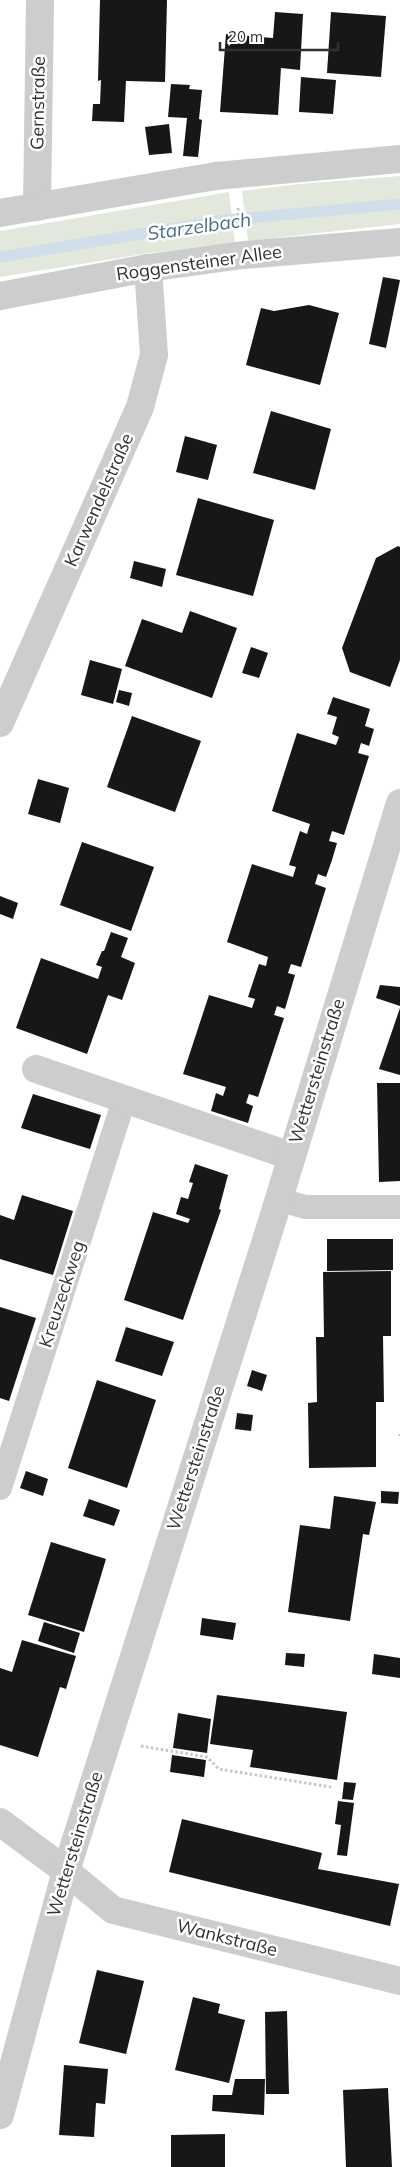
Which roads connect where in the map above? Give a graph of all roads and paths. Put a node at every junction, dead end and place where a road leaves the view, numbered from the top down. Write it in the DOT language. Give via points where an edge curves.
graph roads {
  1 [pos="40,0"];
  2 [pos="400,159"];
  3 [pos="236,200"];
  4 [pos="37,207"];
  5 [pos="0,213"];
  6 [pos="240,225"];
  7 [pos="400,242"];
  8 [pos="148,268"];
  9 [pos="0,296"];
  10 [pos="0,723"];
  11 [pos="400,803"];
  12 [pos="36,1068"];
  13 [pos="124,1100"];
  14 [pos="291,1156"];
  15 [pos="278,1199"];
  16 [pos="400,1207"];
  17 [pos="0,1488"];
  18 [pos="107,1741"];
  19 [pos="331,1787"];
  20 [pos="0,1822"];
  21 [pos="66,1871"];
  22 [pos="400,1981"];
  23 [pos="0,2115"];
  1 -- 4 [label="street, Gernstraße"];
  2 -- 4 [label="street" via="216,176"];
  3 -- 6 [label="path"];
  4 -- 5 [label="street"];
  7 -- 8 [label="street, Roggensteiner Allee" via="243,255"];
  8 -- 9 [label="street, Roggensteiner Allee"];
  8 -- 10 [label="street, Karwendelstraße" via="154,355 140,407"];
  11 -- 14 [label="street, Wettersteinstraße"];
  12 -- 13 [label="street"];
  13 -- 14 [label="street"];
  13 -- 17 [label="lane, Kreuzeckweg"];
  14 -- 15 [label="street, Wettersteinstraße"];
  15 -- 16 [label="lane" via="305,1207"];
  15 -- 18 [label="street, Wettersteinstraße"];
  18 -- 19 [label="path" via="207,1757 219,1769"];
  18 -- 21 [label="street, Wettersteinstraße"];
  20 -- 21 [label="street, Wankstraße"];
  21 -- 22 [label="street, Wankstraße" via="113,1910"];
  21 -- 23 [label="street, Wettersteinstraße"];
}
